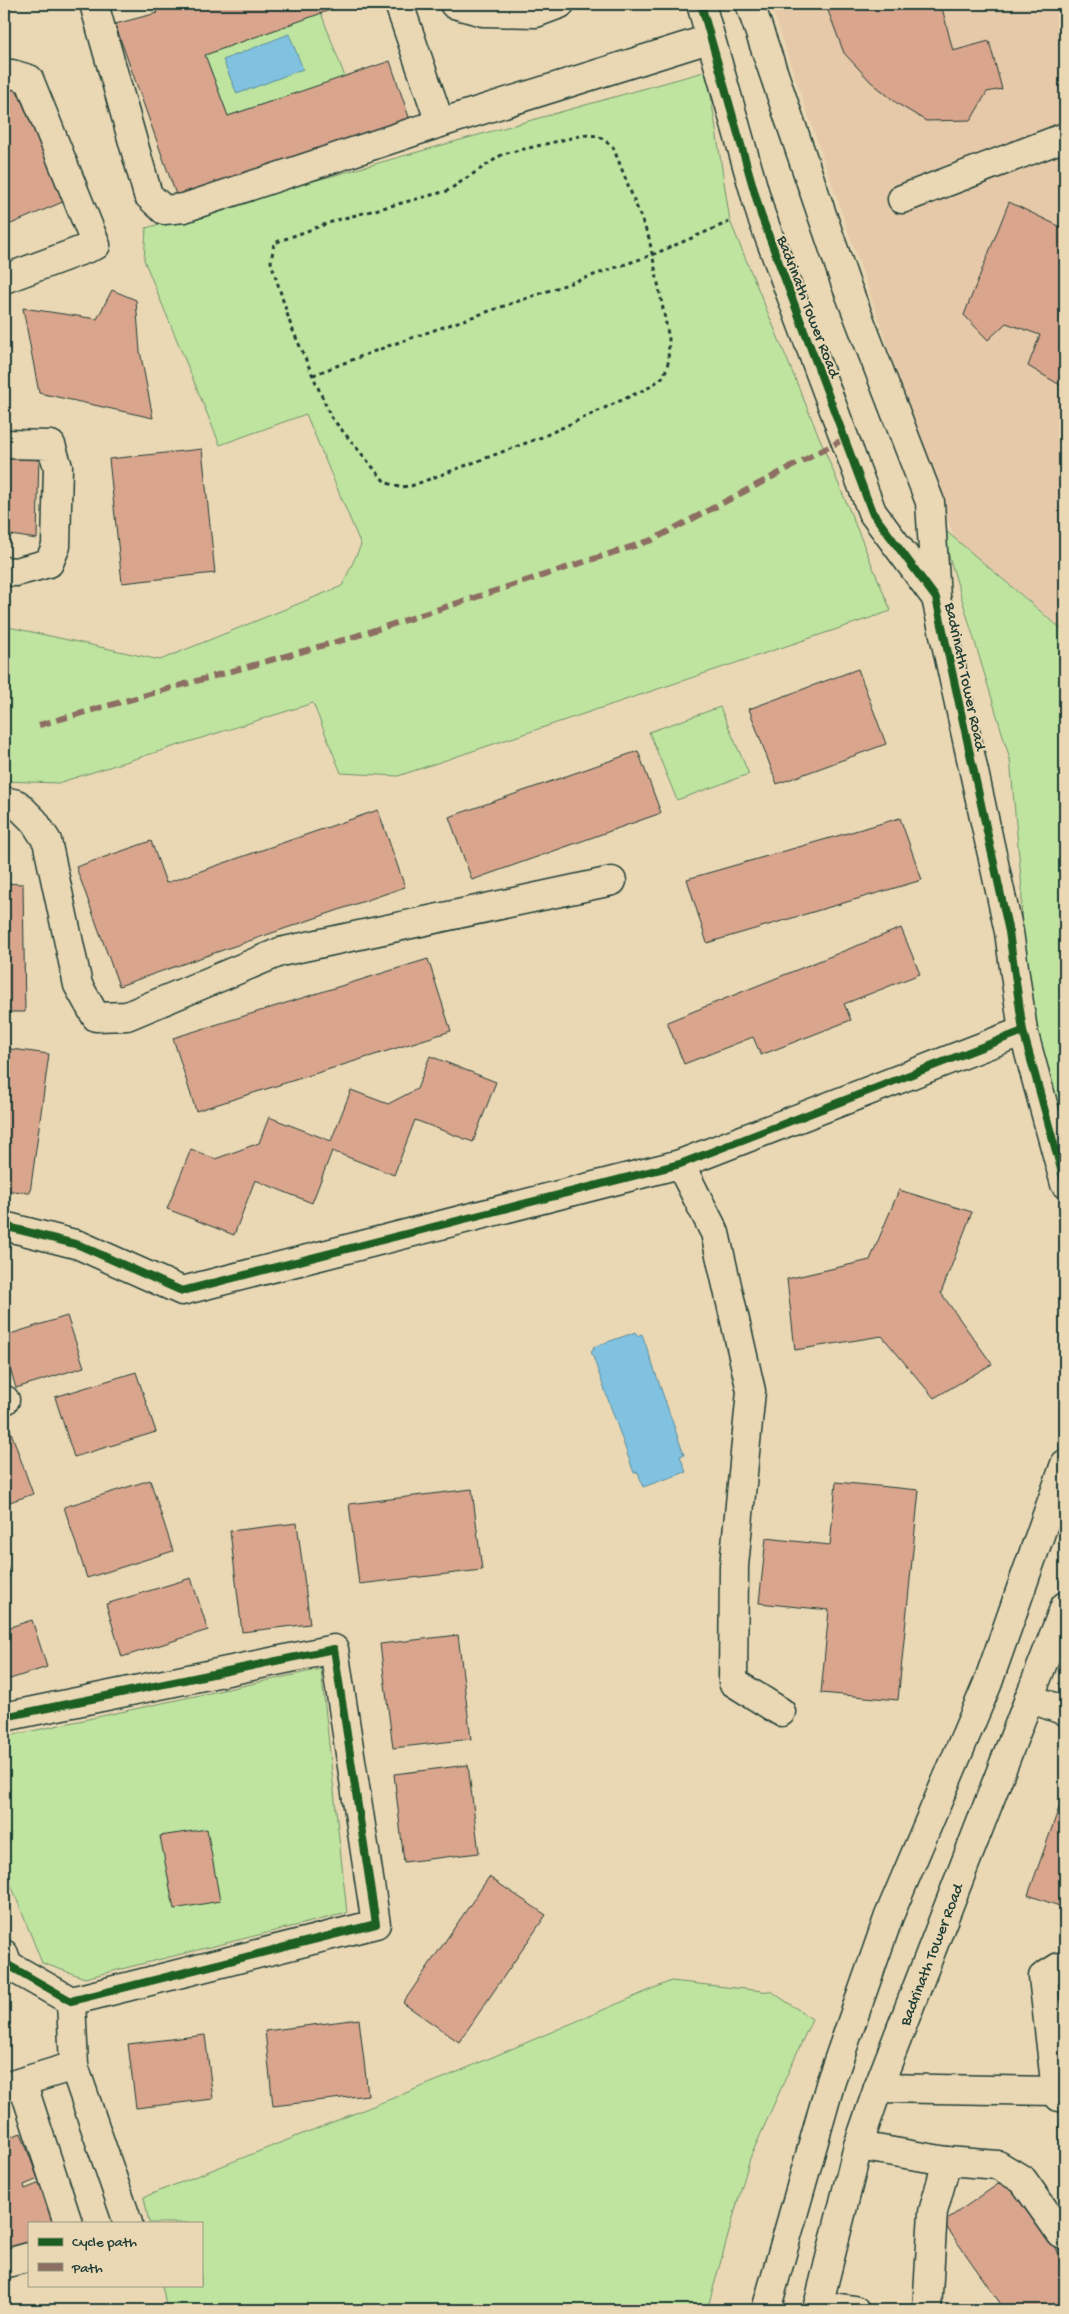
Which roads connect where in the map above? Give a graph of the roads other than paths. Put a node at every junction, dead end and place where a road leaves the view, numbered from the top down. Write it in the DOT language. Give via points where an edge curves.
graph roads {
  1 [pos="94,4"];
  2 [pos="399,4"];
  3 [pos="454,4"];
  4 [pos="560,4"];
  5 [pos="701,4"];
  6 [pos="750,4"];
  7 [pos="709,39"];
  8 [pos="4,77"];
  9 [pos="440,123"];
  10 [pos="1065,137"];
  11 [pos="902,199"];
  12 [pos="4,279"];
  13 [pos="4,444"];
  14 [pos="4,571"];
  15 [pos="936,598"];
  16 [pos="4,801"];
  17 [pos="612,881"];
  18 [pos="1023,1031"];
  19 [pos="680,1164"];
  20 [pos="1065,1184"];
  21 [pos="4,1226"];
  22 [pos="1065,1464"];
  23 [pos="1065,1606"];
  24 [pos="1029,1698"];
  25 [pos="1065,1711"];
  26 [pos="781,1712"];
  27 [pos="4,1717"];
  28 [pos="4,1954"];
  29 [pos="1065,1966"];
  30 [pos="71,2001"];
  31 [pos="74,2066"];
  32 [pos="13,2085"];
  33 [pos="878,2088"];
  34 [pos="1061,2094"];
  35 [pos="858,2146"];
  36 [pos="947,2161"];
  37 [pos="68,2222"];
  38 [pos="128,2222"];
  39 [pos="1065,2236"];
  40 [pos="28,2257"];
  41 [pos="4,2264"];
  42 [pos="818,2308"];
  43 [pos="766,2310"];
  44 [pos="855,2310"];
  45 [pos="927,2310"];
  1 -- 9 [label="street" via="148,195 164,210 184,208"];
  2 -- 9 [label="street"];
  3 -- 4 [label="street" via="482,12 536,13"];
  5 -- 7 [label="street, Badrinath Tower Road"];
  6 -- 15 [label="street" via="845,282 930,502"];
  7 -- 9 [label="street"];
  7 -- 15 [label="street, Badrinath Tower Road" via="761,215 872,512"];
  8 -- 12 [label="street" via="12,74 29,79 96,245"];
  10 -- 11 [label="street"];
  13 -- 14 [label="street" via="51,445 58,467 56,546 48,563 16,572"];
  15 -- 18 [label="street, Badrinath Tower Road" via="1010,932"];
  16 -- 17 [label="street" via="17,804 47,841 78,985 96,1017 127,1016 280,952"];
  18 -- 19 [label="street"];
  18 -- 20 [label="street, Badrinath Tower Road"];
  19 -- 21 [label="street" via="182,1291 79,1245"];
  19 -- 26 [label="street" via="715,1233 751,1391 734,1566 733,1682"];
  22 -- 43 [label="street" via="988,1685 889,1916 831,2081"];
  23 -- 24 [label="street, Badrinath Tower Road"];
  24 -- 25 [label="street"];
  24 -- 33 [label="street, Badrinath Tower Road"];
  27 -- 30 [label="street" via="334,1649 376,1924"];
  28 -- 30 [label="street" via="8,1965"];
  29 -- 34 [label="street" via="1043,1977"];
  30 -- 31 [label="street"];
  31 -- 32 [label="street"];
  31 -- 38 [label="street"];
  32 -- 37 [label="street"];
  33 -- 34 [label="street"];
  33 -- 35 [label="street, Badrinath Tower Road"];
  35 -- 36 [label="street"];
  35 -- 42 [label="street, Badrinath Tower Road"];
  36 -- 39 [label="street" via="998,2165 1023,2180"];
  36 -- 45 [label="street" via="933,2212"];
  40 -- 41 [label="street"];
  42 -- 44 [label="street"];
}
